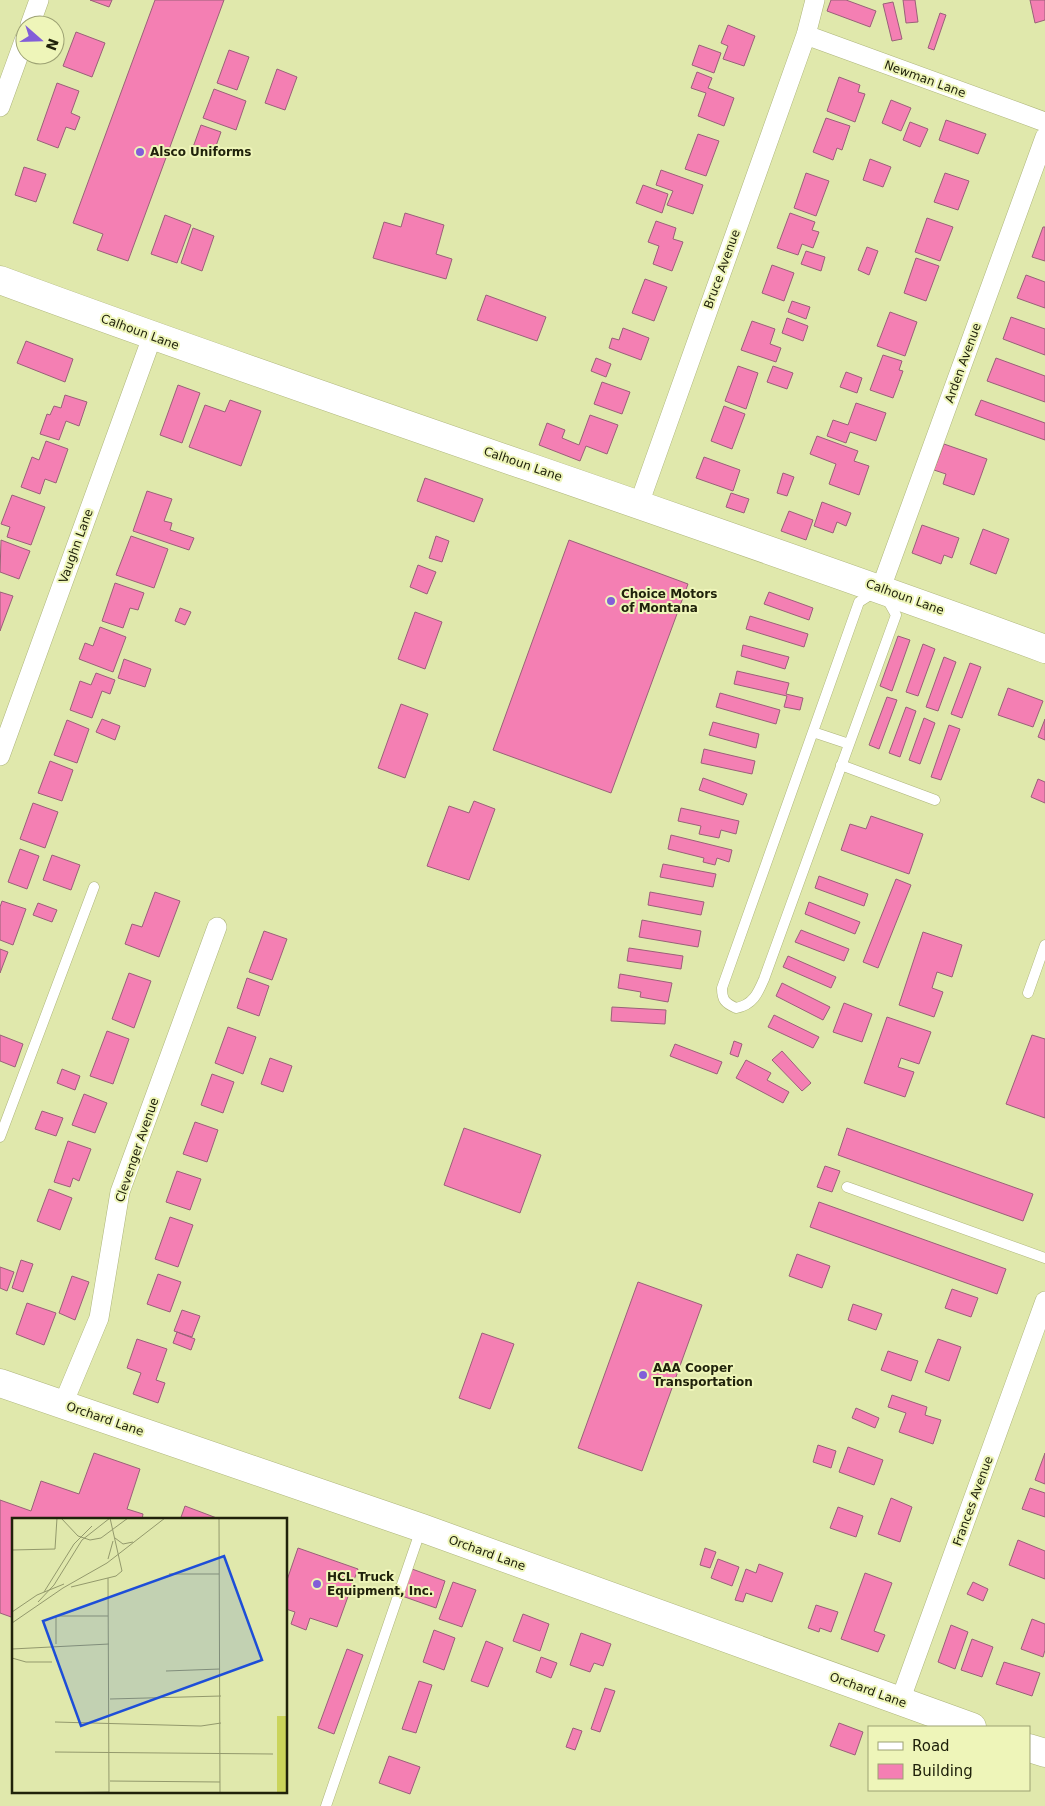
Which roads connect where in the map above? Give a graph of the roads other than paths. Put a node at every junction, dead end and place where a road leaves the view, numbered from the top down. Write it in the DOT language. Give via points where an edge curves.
graph roads {
  1 [pos="39,0"];
  2 [pos="815,0"];
  3 [pos="34,15"];
  4 [pos="806,35"];
  5 [pos="15,65"];
  6 [pos="0,107"];
  7 [pos="1045,122"];
  8 [pos="1045,137"];
  9 [pos="0,280"];
  10 [pos="152,337"];
  11 [pos="639,504"];
  12 [pos="881,588"];
  13 [pos="1045,649"];
  14 [pos="812,732"];
  15 [pos="849,744"];
  16 [pos="0,756"];
  17 [pos="841,765"];
  18 [pos="935,800"];
  19 [pos="94,887"];
  20 [pos="217,927"];
  21 [pos="1045,945"];
  22 [pos="1028,993"];
  23 [pos="0,1137"];
  24 [pos="847,1187"];
  25 [pos="1045,1258"];
  26 [pos="1045,1301"];
  27 [pos="0,1383"];
  28 [pos="63,1404"];
  29 [pos="422,1528"];
  30 [pos="900,1701"];
  31 [pos="969,1726"];
  32 [pos="1030,1748"];
  33 [pos="1045,1753"];
  34 [pos="326,1806"];
  1 -- 3 [label="street"];
  2 -- 4 [label="street, Bruce Avenue"];
  4 -- 7 [label="street, Newman Lane"];
  4 -- 11 [label="street, Bruce Avenue"];
  5 -- 6 [label="street"];
  8 -- 12 [label="street, Arden Avenue"];
  9 -- 10 [label="street, Calhoun Lane"];
  10 -- 11 [label="street, Calhoun Lane"];
  10 -- 16 [label="street, Vaughn Lane"];
  11 -- 12 [label="street, Calhoun Lane"];
  12 -- 13 [label="street, Calhoun Lane"];
  12 -- 14 [label="lane" via="859,602"];
  12 -- 15 [label="lane" via="896,615"];
  14 -- 15 [label="lane"];
  14 -- 17 [label="lane" via="722,988 722,998 727,1004 743,1007 757,995"];
  15 -- 17 [label="lane"];
  17 -- 18 [label="lane"];
  19 -- 23 [label="lane"];
  20 -- 28 [label="street, Clevenger Avenue" via="120,1192 99,1318"];
  21 -- 22 [label="lane"];
  24 -- 25 [label="lane"];
  26 -- 30 [label="street, Frances Avenue"];
  27 -- 28 [label="street, Orchard Lane"];
  28 -- 29 [label="street, Orchard Lane"];
  29 -- 30 [label="street, Orchard Lane"];
  29 -- 34 [label="lane"];
  30 -- 31 [label="street, Orchard Lane"];
  32 -- 33 [label="street"];
}
